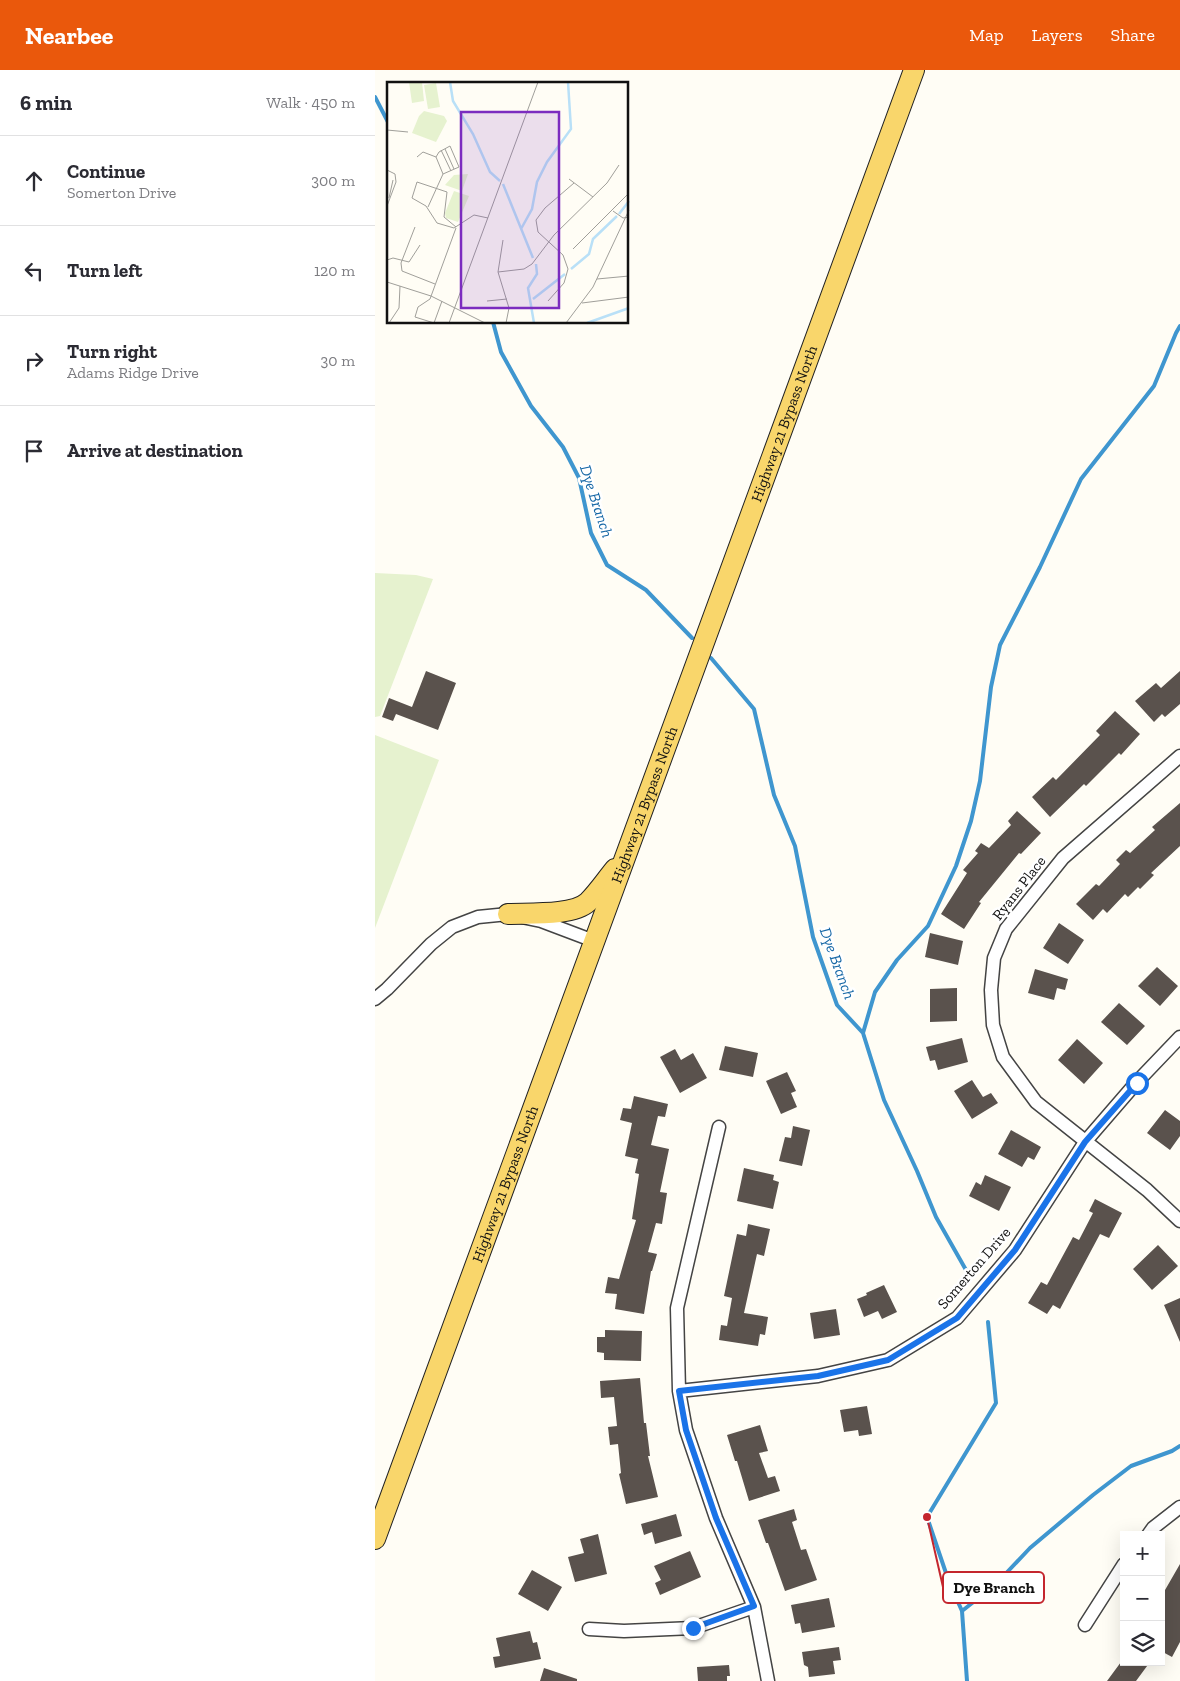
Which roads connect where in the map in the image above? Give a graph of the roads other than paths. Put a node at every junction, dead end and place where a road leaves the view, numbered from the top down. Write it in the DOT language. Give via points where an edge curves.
graph roads {
  1 [pos="914,70"];
  2 [pos="1180,756"];
  3 [pos="624,858"];
  4 [pos="508,914"];
  5 [pos="594,941"];
  6 [pos="375,999"];
  7 [pos="1180,1037"];
  8 [pos="719,1126"];
  9 [pos="1085,1142"];
  10 [pos="1180,1221"];
  11 [pos="679,1391"];
  12 [pos="1180,1506"];
  13 [pos="1151,1531"];
  14 [pos="375,1539"];
  15 [pos="1120,1570"];
  16 [pos="754,1606"];
  17 [pos="1085,1625"];
  18 [pos="589,1630"];
  19 [pos="768,1681"];
  1 -- 3 [label="main road, Highway 21 Bypass North"];
  2 -- 9 [label="street, Ryans Place" via="1063,858 1006,929 994,958 991,990 993,1025 1003,1057 1036,1102"];
  3 -- 4 [label="main road" via="582,906 569,910"];
  3 -- 5 [label="main road, Highway 21 Bypass North"];
  4 -- 5 [label="street" via="541,921"];
  4 -- 6 [label="street" via="478,917 452,927"];
  5 -- 14 [label="main road, Highway 21 Bypass North"];
  7 -- 9 [label="street, Somerton Drive"];
  8 -- 11 [label="street" via="677,1308"];
  9 -- 10 [label="street, Ryans Place" via="1147,1190"];
  9 -- 11 [label="street, Somerton Drive" via="1015,1250 957,1318 888,1360 818,1376"];
  11 -- 16 [label="street" via="686,1430 716,1518"];
  12 -- 13 [label="street"];
  15 -- 17 [label="street"];
  16 -- 18 [label="street" via="693,1628 624,1632"];
  16 -- 19 [label="street"];
}
